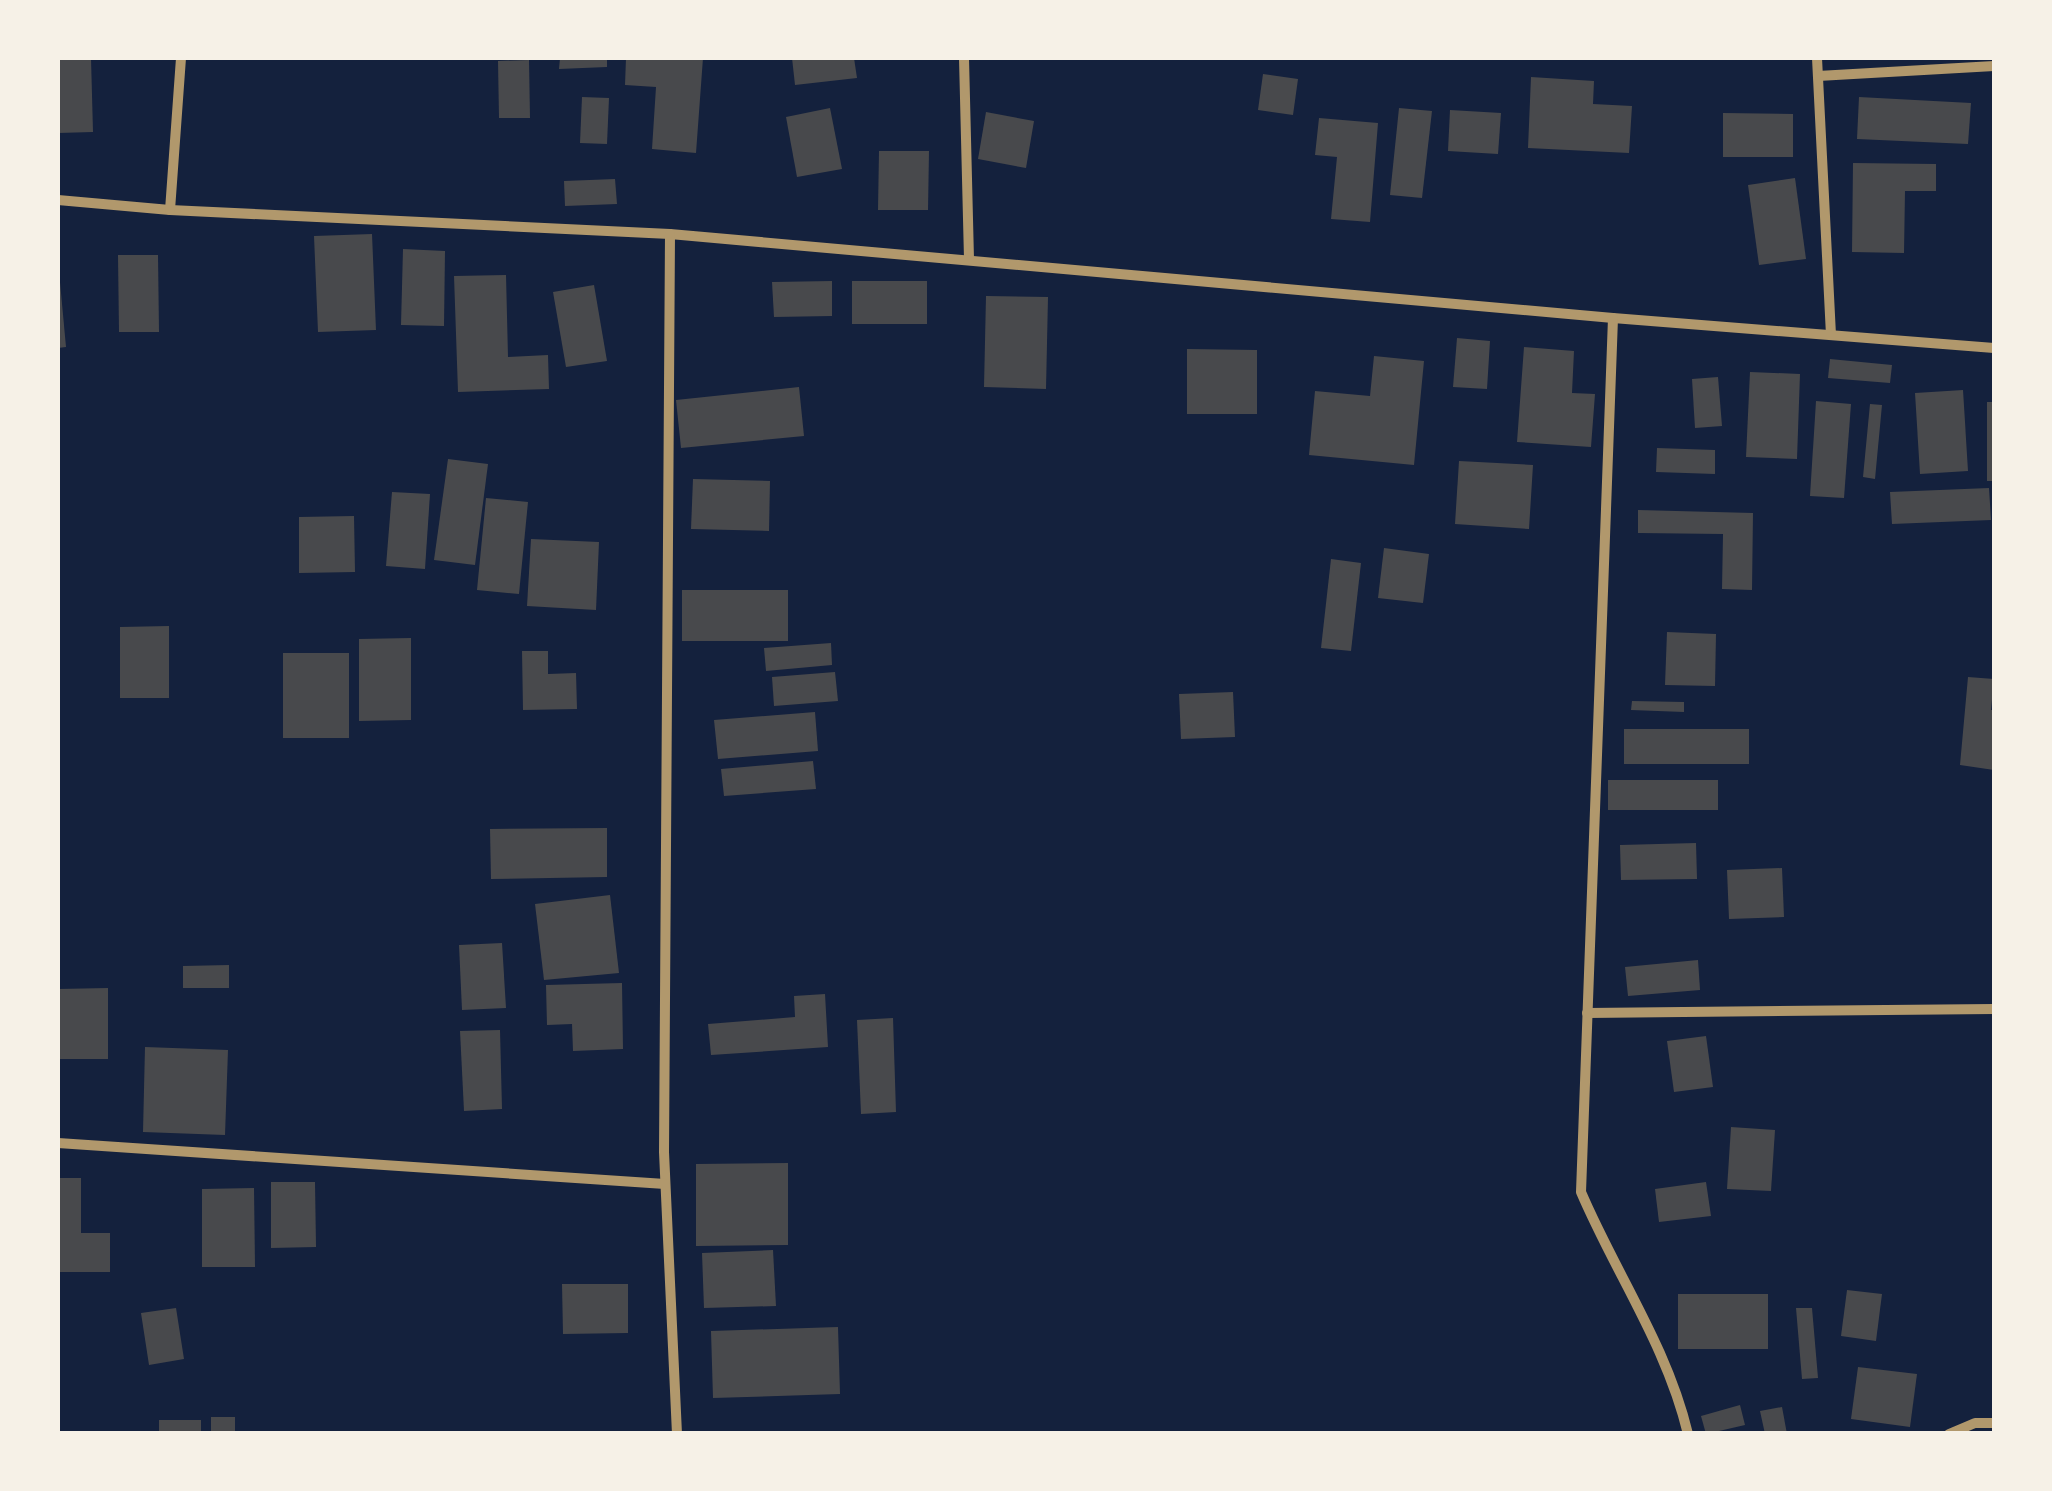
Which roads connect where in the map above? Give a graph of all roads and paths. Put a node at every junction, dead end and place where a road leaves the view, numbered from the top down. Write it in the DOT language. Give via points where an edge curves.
graph roads {
  1 [pos="181,58"];
  2 [pos="964,58"];
  3 [pos="1818,58"];
  4 [pos="1994,66"];
  5 [pos="1818,76"];
  6 [pos="58,200"];
  7 [pos="170,210"];
  8 [pos="670,234"];
  9 [pos="969,259"];
  10 [pos="1613,318"];
  11 [pos="1831,335"];
  12 [pos="1994,348"];
  13 [pos="1994,1008"];
  14 [pos="1588,1013"];
  15 [pos="58,1143"];
  16 [pos="666,1184"];
  17 [pos="1994,1423"];
  18 [pos="676,1434"];
  19 [pos="1688,1434"];
  20 [pos="1949,1434"];
  1 -- 7 [label="street"];
  2 -- 9 [label="street"];
  3 -- 5 [label="street"];
  4 -- 5 [label="street"];
  5 -- 11 [label="street"];
  6 -- 7 [label="street"];
  7 -- 8 [label="street"];
  8 -- 9 [label="street"];
  8 -- 16 [label="street"];
  9 -- 10 [label="street"];
  10 -- 11 [label="street"];
  10 -- 14 [label="street"];
  11 -- 12 [label="street"];
  13 -- 14 [label="street"];
  14 -- 19 [label="street" via="1581,1192 1662,1354"];
  15 -- 16 [label="street"];
  16 -- 18 [label="street"];
  17 -- 20 [label="street"];
}
